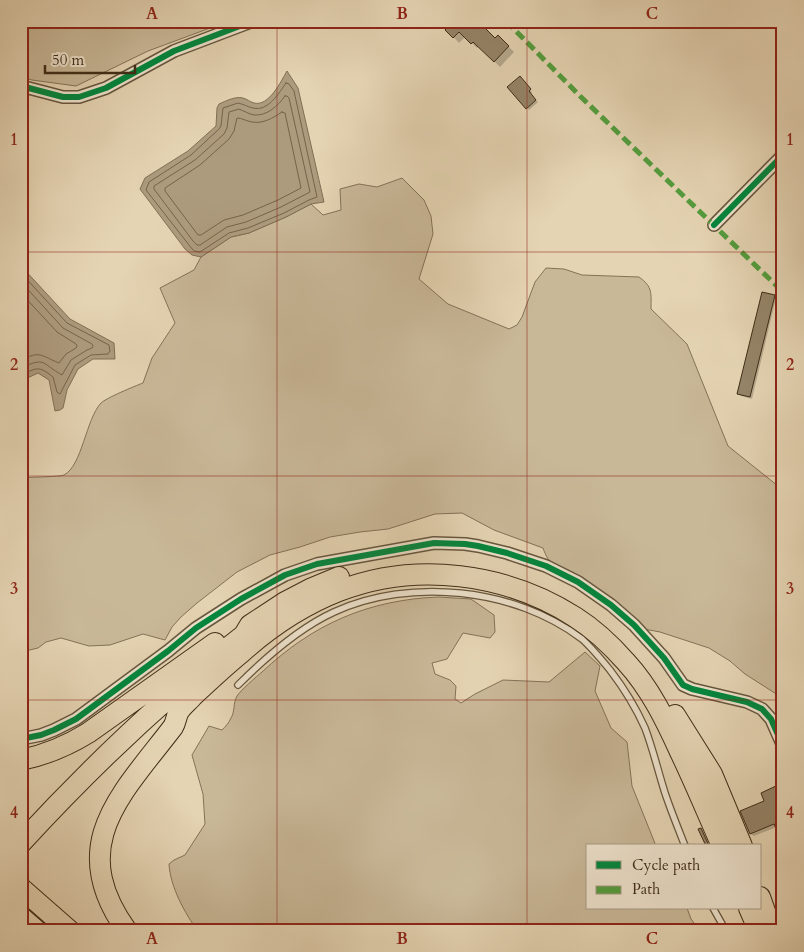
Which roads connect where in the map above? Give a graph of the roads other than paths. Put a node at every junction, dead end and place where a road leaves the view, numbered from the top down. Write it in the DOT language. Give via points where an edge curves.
graph roads {
  1 [pos="253,21"];
  2 [pos="21,86"];
  3 [pos="783,155"];
  4 [pos="714,224"];
  5 [pos="250,625"];
  6 [pos="238,685"];
  7 [pos="178,712"];
  8 [pos="21,739"];
  9 [pos="783,746"];
  10 [pos="21,760"];
  11 [pos="21,843"];
  12 [pos="684,844"];
  13 [pos="721,844"];
  14 [pos="741,844"];
  15 [pos="21,859"];
  16 [pos="21,888"];
  17 [pos="762,903"];
  18 [pos="714,910"];
  19 [pos="750,910"];
  20 [pos="21,917"];
  21 [pos="37,931"];
  22 [pos="70,931"];
  23 [pos="127,931"];
  24 [pos="726,931"];
  25 [pos="759,931"];
  26 [pos="772,931"];
  1 -- 2 [label="street" via="174,52 106,88 79,97 63,97"];
  3 -- 4 [label="street"];
  5 -- 10 [label="highway" via="238,628 88,734"];
  5 -- 11 [label="highway" via="244,635 114,747"];
  5 -- 14 [label="highway" via="310,588 343,576 386,567 426,564 474,567 507,574 543,588 592,615 640,660 712,774"];
  6 -- 12 [label="lane" via="311,626 334,612 364,601 400,594 446,591 517,606 547,618 583,640 616,678 644,728"];
  7 -- 13 [label="highway" via="258,638 293,614 339,591 368,582 415,575 452,575 495,583 526,592 569,614 599,635 627,664 669,727"];
  7 -- 15 [label="highway" via="162,719 128,749"];
  7 -- 23 [label="highway" via="173,727 120,797 102,839 100,861 104,885"];
  8 -- 9 [label="street" via="41,735 76,718 196,628 285,575 317,564 441,543 465,544 507,553 546,566 578,582 634,625 664,658 683,686 747,702 762,709 771,719"];
  16 -- 22 [label="highway"];
  17 -- 26 [label="highway"];
  18 -- 24 [label="lane"];
  19 -- 25 [label="highway"];
  20 -- 21 [label="highway"];
}
